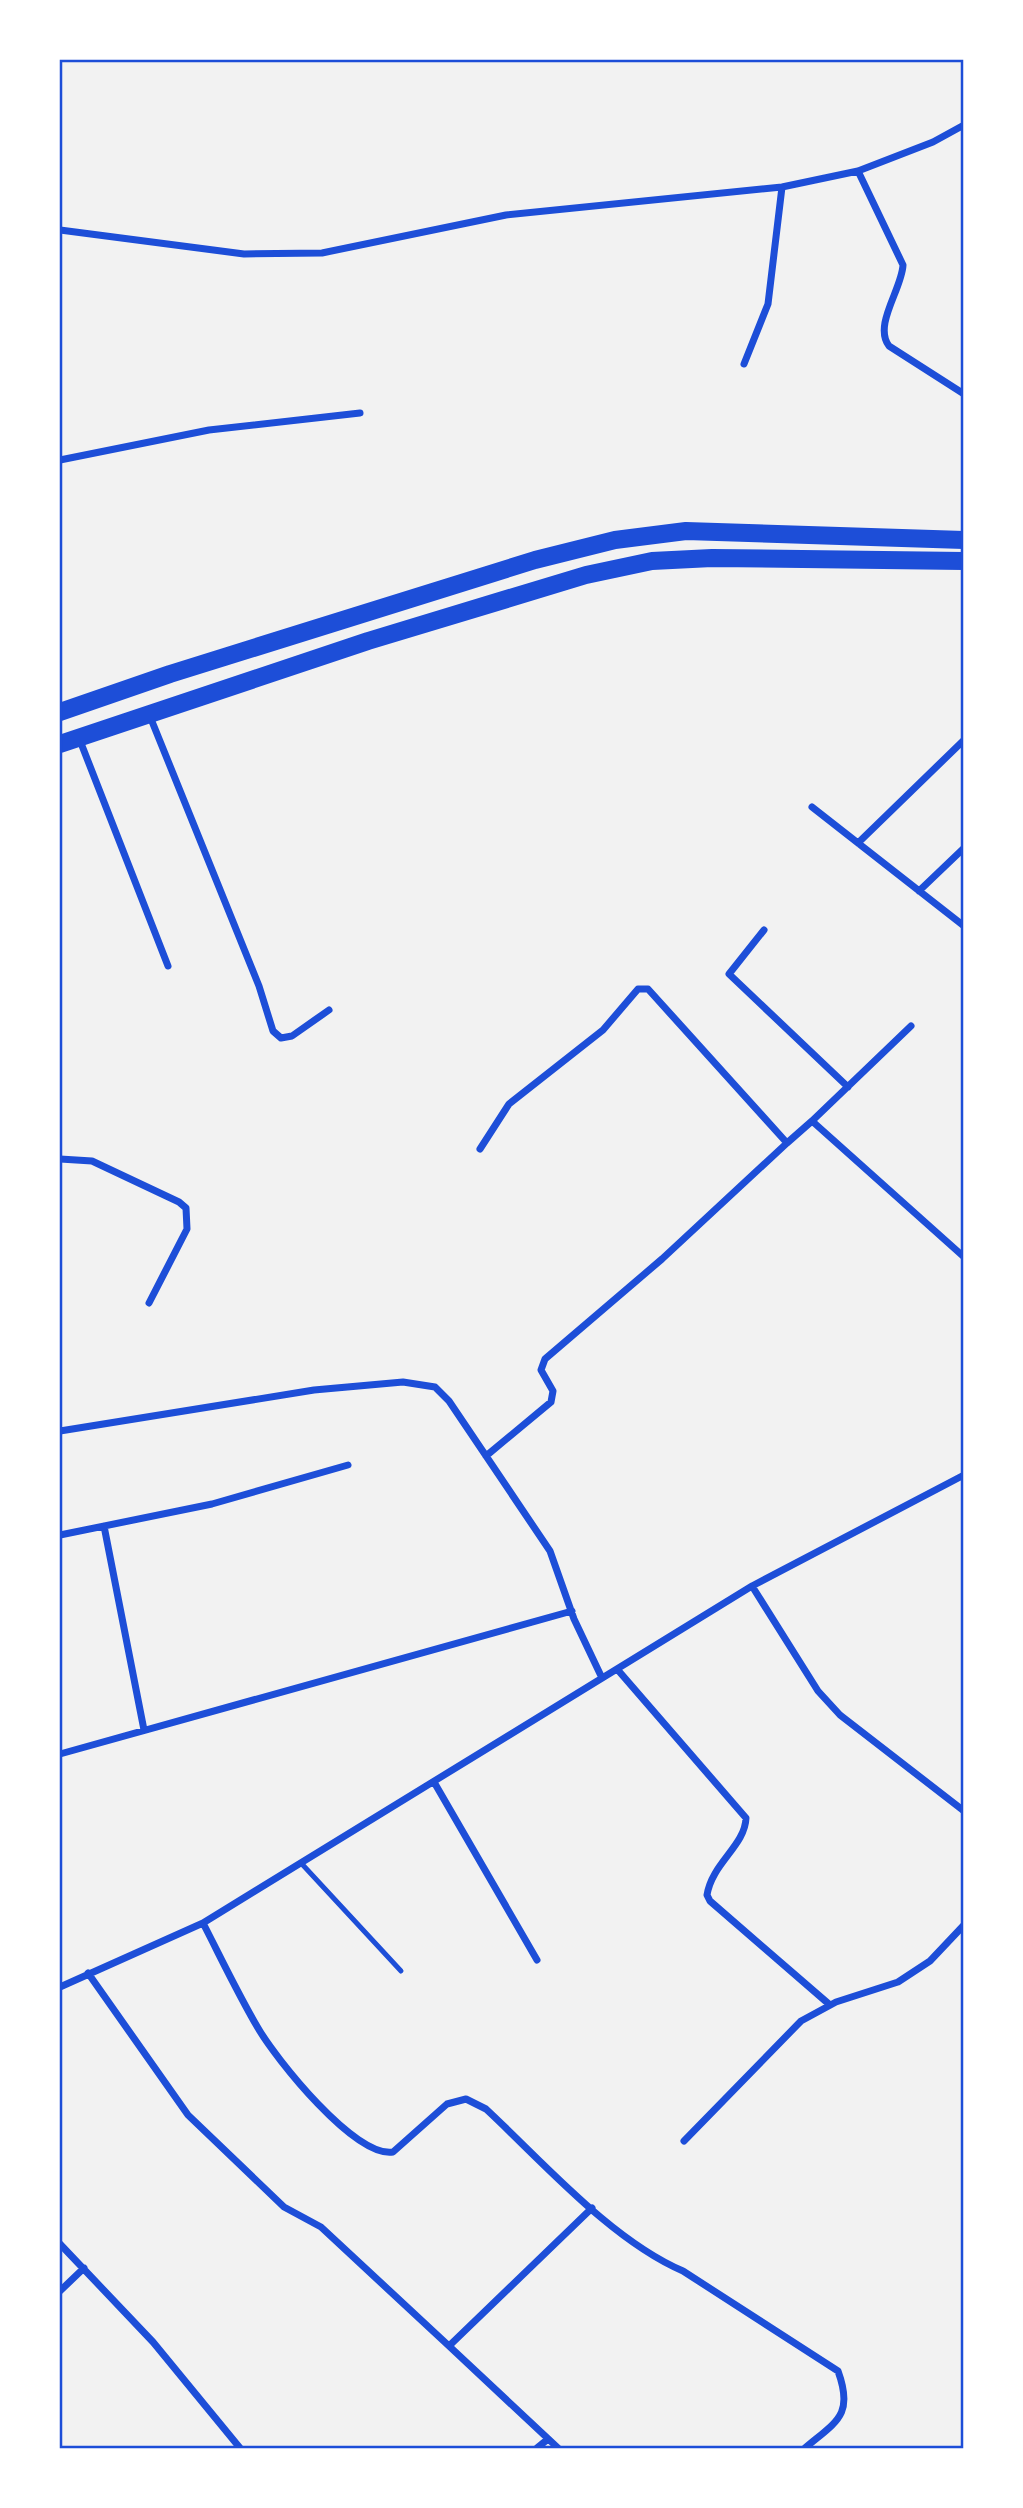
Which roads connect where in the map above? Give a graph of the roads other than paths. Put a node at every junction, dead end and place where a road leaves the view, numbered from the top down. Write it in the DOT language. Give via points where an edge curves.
graph roads {
  1 [pos="964,125"];
  2 [pos="858,171"];
  3 [pos="782,187"];
  4 [pos="60,230"];
  5 [pos="744,364"];
  6 [pos="964,394"];
  7 [pos="360,413"];
  8 [pos="60,460"];
  9 [pos="964,540"];
  10 [pos="964,561"];
  11 [pos="60,712"];
  12 [pos="149,714"];
  13 [pos="79,737"];
  14 [pos="964,740"];
  15 [pos="60,744"];
  16 [pos="812,807"];
  17 [pos="858,843"];
  18 [pos="964,848"];
  19 [pos="919,891"];
  20 [pos="964,926"];
  21 [pos="764,930"];
  22 [pos="168,966"];
  23 [pos="329,1010"];
  24 [pos="911,1026"];
  25 [pos="848,1087"];
  26 [pos="812,1121"];
  27 [pos="787,1143"];
  28 [pos="480,1149"];
  29 [pos="60,1159"];
  30 [pos="964,1257"];
  31 [pos="149,1303"];
  32 [pos="60,1430"];
  33 [pos="486,1456"];
  34 [pos="348,1465"];
  35 [pos="964,1475"];
  36 [pos="104,1526"];
  37 [pos="60,1535"];
  38 [pos="752,1586"];
  39 [pos="572,1611"];
  40 [pos="617,1669"];
  41 [pos="602,1678"];
  42 [pos="144,1730"];
  43 [pos="60,1754"];
  44 [pos="434,1782"];
  45 [pos="964,1811"];
  46 [pos="301,1863"];
  47 [pos="203,1923"];
  48 [pos="964,1925"];
  49 [pos="537,1959"];
  50 [pos="401,1971"];
  51 [pos="88,1973"];
  52 [pos="60,1987"];
  53 [pos="830,2006"];
  54 [pos="684,2141"];
  55 [pos="592,2208"];
  56 [pos="60,2244"];
  57 [pos="84,2268"];
  58 [pos="60,2291"];
  59 [pos="449,2346"];
  60 [pos="548,2439"];
  61 [pos="240,2448"];
  62 [pos="537,2448"];
  63 [pos="558,2448"];
  64 [pos="805,2448"];
  1 -- 2 [label="street"];
  2 -- 3 [label="street"];
  2 -- 6 [label="street" via="904,265 884,339"];
  3 -- 4 [label="street" via="506,215 323,253 244,254"];
  3 -- 5 [label="street" via="768,304"];
  7 -- 8 [label="street" via="209,430"];
  9 -- 11 [label="main road" via="686,531 615,540 536,560"];
  10 -- 12 [label="main road" via="652,561 511,596"];
  12 -- 13 [label="main road"];
  12 -- 23 [label="street" via="259,985 273,1031 281,1038 292,1035"];
  13 -- 15 [label="main road"];
  13 -- 22 [label="street"];
  14 -- 17 [label="street"];
  16 -- 17 [label="street"];
  17 -- 19 [label="street"];
  18 -- 19 [label="street"];
  19 -- 20 [label="street"];
  21 -- 25 [label="street" via="729,974"];
  24 -- 25 [label="street"];
  25 -- 26 [label="street"];
  26 -- 27 [label="street"];
  26 -- 30 [label="street"];
  27 -- 28 [label="street" via="654,995 642,988 603,1030 509,1104"];
  27 -- 33 [label="street" via="545,1359 541,1370 552,1391 551,1402"];
  29 -- 31 [label="street" via="92,1161 186,1208 187,1229"];
  32 -- 33 [label="street" via="314,1390 423,1383 435,1387 449,1401"];
  33 -- 39 [label="street" via="550,1551"];
  34 -- 36 [label="street" via="212,1504"];
  35 -- 38 [label="street"];
  36 -- 37 [label="street"];
  36 -- 42 [label="street"];
  38 -- 40 [label="street"];
  38 -- 45 [label="street" via="818,1691 840,1715"];
  39 -- 41 [label="street"];
  39 -- 42 [label="street"];
  40 -- 41 [label="street"];
  40 -- 53 [label="street" via="746,1818 742,1835 715,1869 707,1895 710,1901"];
  41 -- 44 [label="street"];
  42 -- 43 [label="street"];
  44 -- 46 [label="street"];
  44 -- 49 [label="street"];
  46 -- 47 [label="street"];
  46 -- 50 [label="lane"];
  47 -- 51 [label="street"];
  47 -- 55 [label="street" via="259,2030 349,2134 371,2148 393,2152 447,2104 466,2099 485,2109"];
  48 -- 53 [label="street" via="930,1961 898,1982"];
  51 -- 52 [label="street"];
  51 -- 59 [label="street" via="188,2115 284,2207 321,2227"];
  53 -- 54 [label="street" via="801,2021"];
  55 -- 59 [label="street"];
  55 -- 64 [label="street" via="655,2259 683,2271 838,2371 846,2393 842,2415"];
  56 -- 57 [label="street"];
  57 -- 58 [label="street"];
  57 -- 61 [label="street" via="153,2342"];
  59 -- 60 [label="street"];
  60 -- 62 [label="street"];
  60 -- 63 [label="street"];
}
